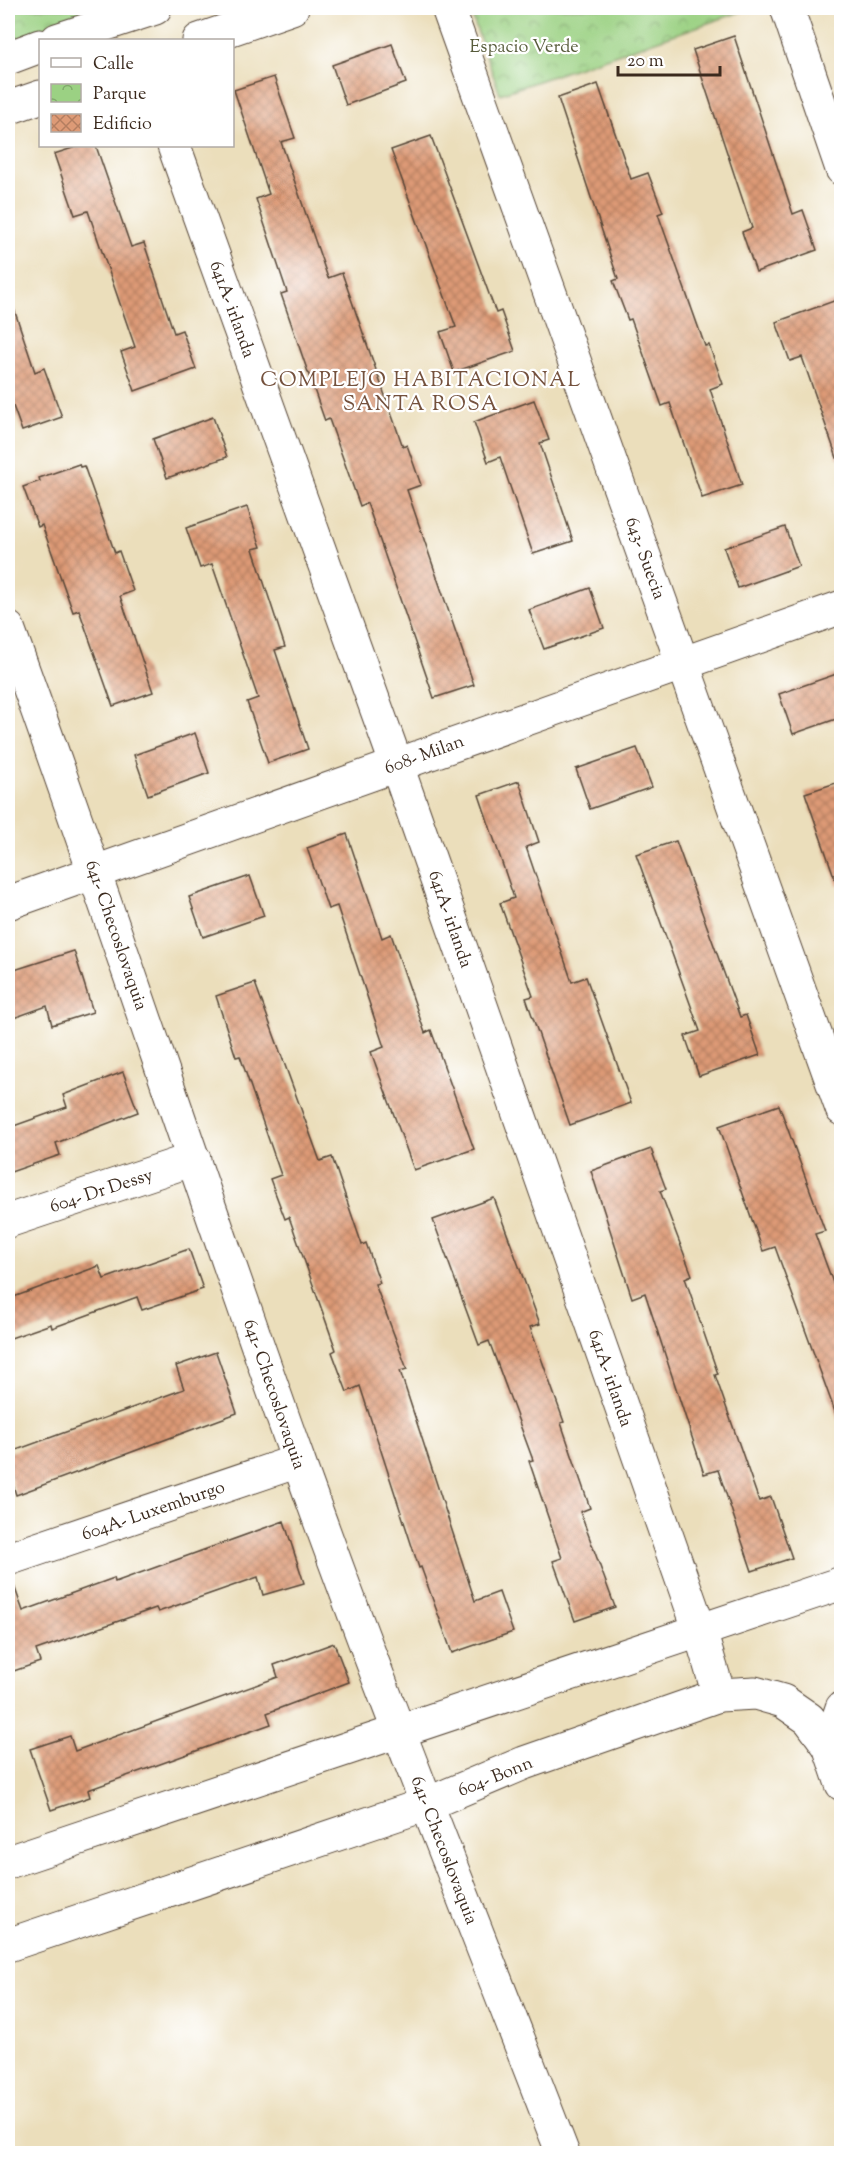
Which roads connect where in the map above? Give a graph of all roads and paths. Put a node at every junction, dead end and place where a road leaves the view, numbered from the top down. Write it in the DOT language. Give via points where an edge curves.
graph roads {
  1 [pos="292,8"];
  2 [pos="448,8"];
  3 [pos="787,8"];
  4 [pos="139,22"];
  5 [pos="62,39"];
  6 [pos="202,39"];
  7 [pos="39,46"];
  8 [pos="8,58"];
  9 [pos="39,97"];
  10 [pos="8,108"];
  11 [pos="174,147"];
  12 [pos="842,169"];
  13 [pos="842,607"];
  14 [pos="8,628"];
  15 [pos="684,662"];
  16 [pos="396,763"];
  17 [pos="96,873"];
  18 [pos="8,903"];
  19 [pos="842,1109"];
  20 [pos="194,1159"];
  21 [pos="8,1221"];
  22 [pos="298,1461"];
  23 [pos="8,1559"];
  24 [pos="842,1583"];
  25 [pos="700,1631"];
  26 [pos="719,1695"];
  27 [pos="842,1708"];
  28 [pos="399,1731"];
  29 [pos="829,1746"];
  30 [pos="842,1784"];
  31 [pos="427,1804"];
  32 [pos="8,1862"];
  33 [pos="8,1946"];
  34 [pos="563,2154"];
  1 -- 6 [label="street"];
  2 -- 15 [label="street, 643- Suecia"];
  3 -- 12 [label="street"];
  4 -- 5 [label="street"];
  7 -- 8 [label="street"];
  9 -- 10 [label="street"];
  11 -- 16 [label="street, 641A- irlanda"];
  13 -- 15 [label="street, 608- Milan"];
  14 -- 17 [label="street, 641- Checoslovaquia"];
  15 -- 16 [label="street, 608- Milan"];
  15 -- 19 [label="street, 643- Suecia"];
  16 -- 17 [label="street, 608- Milan"];
  16 -- 25 [label="street, 641A- irlanda"];
  17 -- 18 [label="street, 608- Milan"];
  17 -- 20 [label="street, 641- Checoslovaquia"];
  20 -- 21 [label="street, 604- Dr Dessy"];
  20 -- 22 [label="street, 641- Checoslovaquia"];
  22 -- 23 [label="street, 604A- Luxemburgo"];
  22 -- 28 [label="street, 641- Checoslovaquia"];
  24 -- 25 [label="street"];
  25 -- 26 [label="street, 641A- irlanda"];
  25 -- 28 [label="street"];
  26 -- 29 [label="street, 604- Bonn" via="754,1694 783,1701 809,1719"];
  26 -- 31 [label="street, 604- Bonn" via="524,1763"];
  27 -- 29 [label="street"];
  28 -- 31 [label="street, 641- Checoslovaquia"];
  28 -- 32 [label="street"];
  29 -- 30 [label="street, 604- Bonn"];
  31 -- 33 [label="street, 604- Bonn"];
  31 -- 34 [label="street, 641- Checoslovaquia"];
}
